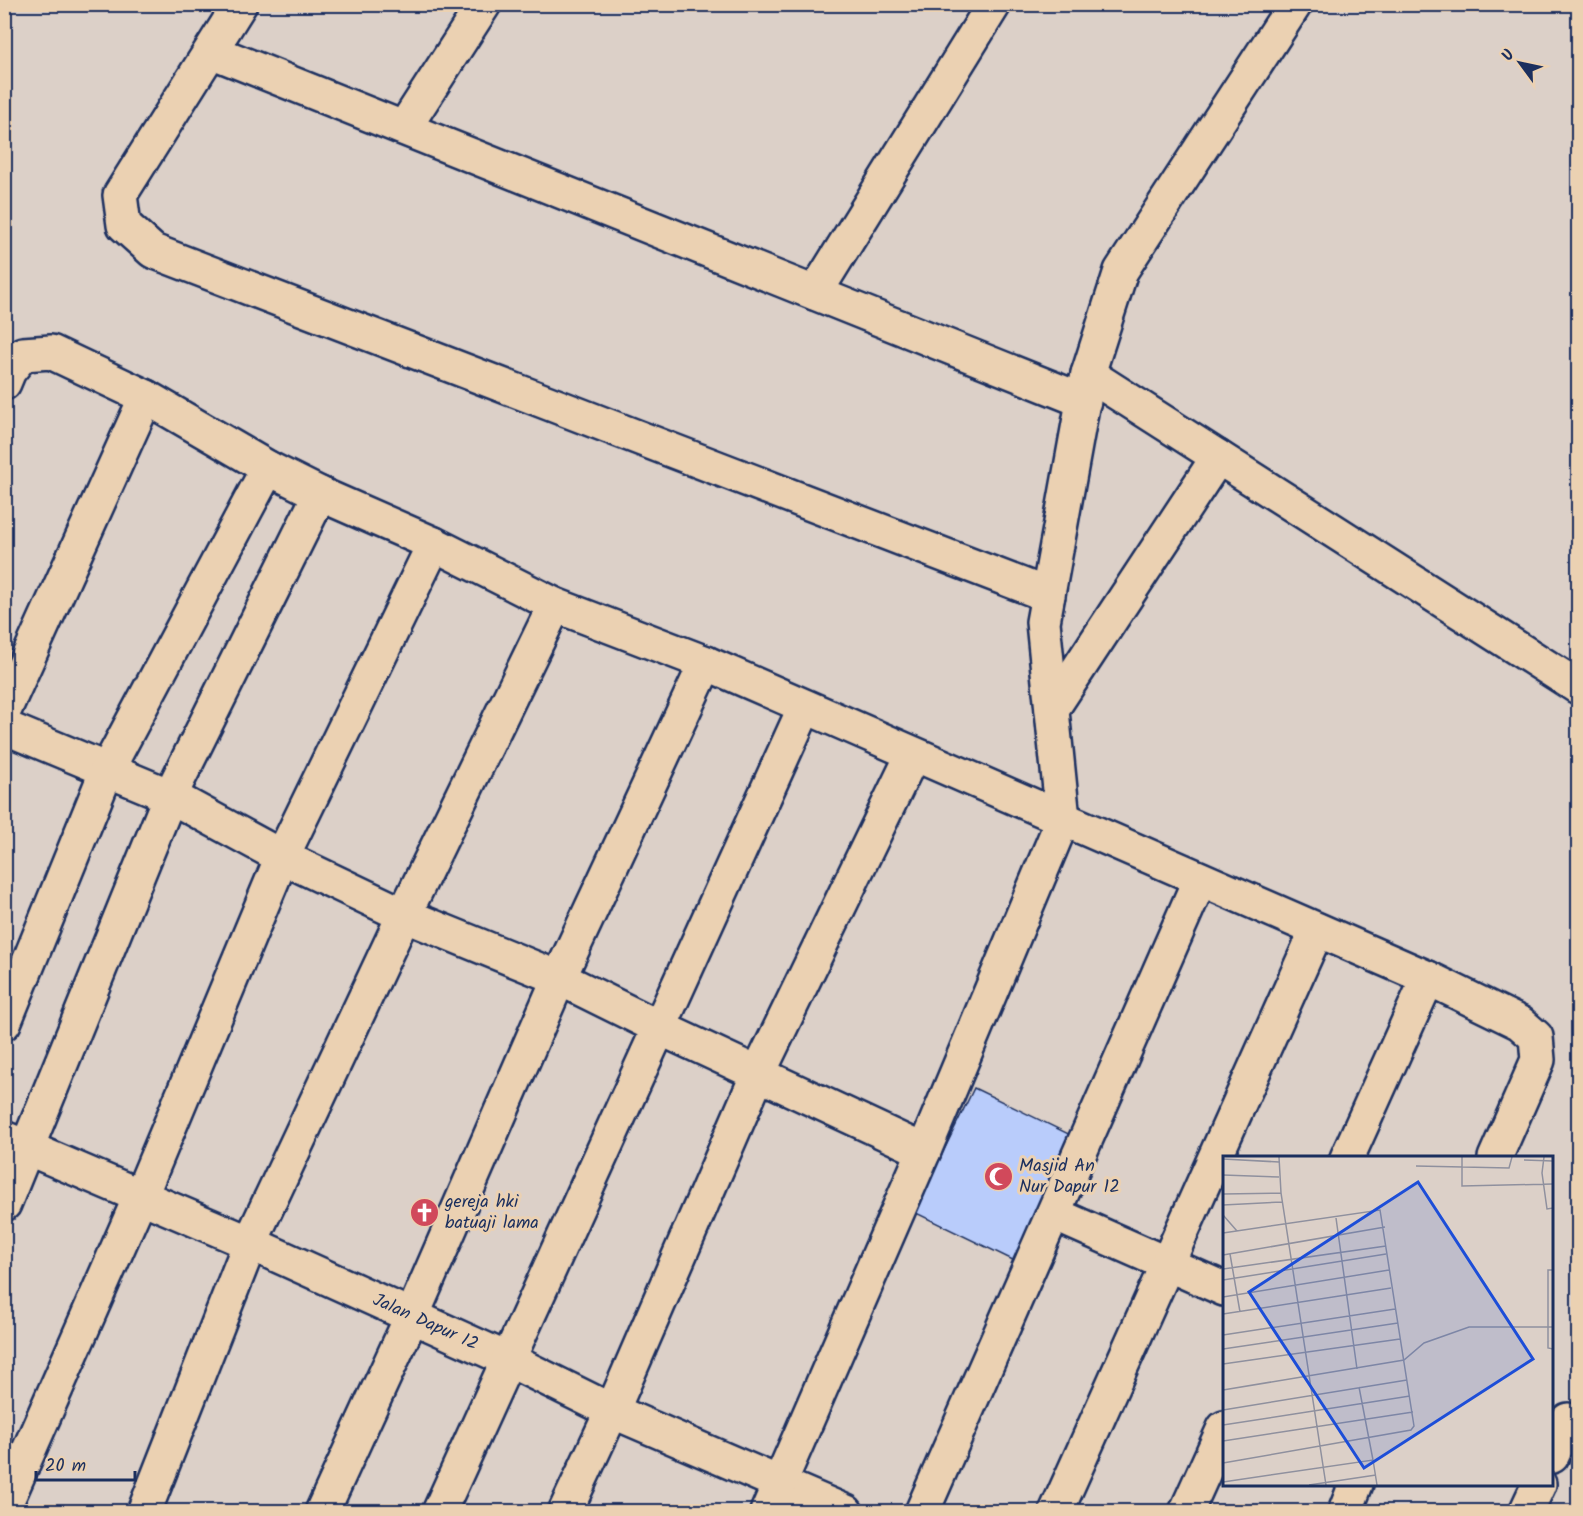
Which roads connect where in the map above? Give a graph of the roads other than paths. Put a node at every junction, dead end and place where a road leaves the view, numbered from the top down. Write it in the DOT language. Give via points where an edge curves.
graph roads {
  1 [pos="240,4"];
  2 [pos="484,4"];
  3 [pos="994,4"];
  4 [pos="1295,4"];
  5 [pos="211,51"];
  6 [pos="404,128"];
  7 [pos="815,293"];
  8 [pos="4,383"];
  9 [pos="1086,388"];
  10 [pos="146,397"];
  11 [pos="1218,458"];
  12 [pos="268,468"];
  13 [pos="320,494"];
  14 [pos="434,544"];
  15 [pos="1048,595"];
  16 [pos="555,605"];
  17 [pos="706,663"];
  18 [pos="1578,687"];
  19 [pos="805,707"];
  20 [pos="1052,708"];
  21 [pos="4,711"];
  22 [pos="4,727"];
  23 [pos="913,754"];
  24 [pos="107,771"];
  25 [pos="170,796"];
  26 [pos="1063,819"];
  27 [pos="282,857"];
  28 [pos="1200,879"];
  29 [pos="404,915"];
  30 [pos="1317,930"];
  31 [pos="559,978"];
  32 [pos="1428,978"];
  33 [pos="4,1023"];
  34 [pos="660,1028"];
  35 [pos="758,1074"];
  36 [pos="16,1143"];
  37 [pos="924,1151"];
  38 [pos="1348,1156"];
  39 [pos="1496,1156"];
  40 [pos="141,1195"];
  41 [pos="4,1203"];
  42 [pos="1054,1214"];
  43 [pos="250,1243"];
  44 [pos="1167,1264"];
  45 [pos="1223,1289"];
  46 [pos="412,1316"];
  47 [pos="509,1360"];
  48 [pos="612,1411"];
  49 [pos="1566,1420"];
  50 [pos="1223,1430"];
  51 [pos="1553,1451"];
  52 [pos="781,1482"];
  53 [pos="1356,1486"];
  54 [pos="1539,1486"];
  55 [pos="4,1507"];
  56 [pos="144,1512"];
  57 [pos="322,1512"];
  58 [pos="439,1512"];
  59 [pos="565,1512"];
  60 [pos="767,1512"];
  61 [pos="846,1512"];
  62 [pos="922,1512"];
  63 [pos="1056,1512"];
  64 [pos="1186,1512"];
  65 [pos="1345,1512"];
  66 [pos="1526,1512"];
  1 -- 5 [label="street"];
  2 -- 6 [label="street"];
  3 -- 7 [label="street"];
  4 -- 9 [label="street" via="1121,271"];
  5 -- 6 [label="street"];
  5 -- 15 [label="street" via="120,195 124,225 153,251"];
  6 -- 7 [label="street"];
  7 -- 9 [label="street"];
  8 -- 10 [label="street" via="23,354 51,352"];
  9 -- 11 [label="street"];
  9 -- 15 [label="street"];
  10 -- 12 [label="street"];
  10 -- 21 [label="street"];
  11 -- 18 [label="street"];
  11 -- 20 [label="street"];
  12 -- 13 [label="street"];
  12 -- 24 [label="street"];
  13 -- 14 [label="street"];
  13 -- 25 [label="street"];
  14 -- 16 [label="street"];
  14 -- 27 [label="street"];
  15 -- 20 [label="street" via="1043,622"];
  16 -- 17 [label="street"];
  16 -- 29 [label="street"];
  17 -- 19 [label="street"];
  17 -- 31 [label="street"];
  19 -- 23 [label="street"];
  19 -- 34 [label="street"];
  20 -- 26 [label="street"];
  22 -- 24 [label="street"];
  23 -- 26 [label="street"];
  23 -- 35 [label="street"];
  24 -- 25 [label="street"];
  24 -- 33 [label="street"];
  25 -- 27 [label="street"];
  25 -- 36 [label="street"];
  26 -- 28 [label="street"];
  26 -- 37 [label="street"];
  27 -- 29 [label="street"];
  27 -- 40 [label="street"];
  28 -- 30 [label="street"];
  28 -- 42 [label="street"];
  29 -- 31 [label="street"];
  29 -- 43 [label="street"];
  30 -- 32 [label="street"];
  30 -- 44 [label="street"];
  31 -- 34 [label="street"];
  31 -- 46 [label="street"];
  32 -- 38 [label="street"];
  32 -- 39 [label="street" via="1520,1023 1536,1037 1538,1060"];
  34 -- 35 [label="street"];
  34 -- 47 [label="street"];
  35 -- 37 [label="street"];
  35 -- 48 [label="street"];
  36 -- 40 [label="street, Jalan Dapur 12"];
  36 -- 41 [label="street"];
  37 -- 52 [label="street"];
  40 -- 43 [label="street, Jalan Dapur 12"];
  40 -- 55 [label="street"];
  42 -- 44 [label="street"];
  42 -- 62 [label="street"];
  43 -- 46 [label="street, Jalan Dapur 12"];
  43 -- 56 [label="street"];
  44 -- 45 [label="street"];
  44 -- 63 [label="street"];
  46 -- 47 [label="street, Jalan Dapur 12"];
  46 -- 57 [label="street"];
  47 -- 48 [label="street, Jalan Dapur 12"];
  47 -- 58 [label="street"];
  48 -- 52 [label="street, Jalan Dapur 12"];
  48 -- 59 [label="street"];
  49 -- 51 [label="street"];
  50 -- 64 [label="street"];
  52 -- 60 [label="street"];
  52 -- 61 [label="street, Jalan Dapur 12"];
  53 -- 65 [label="street"];
  54 -- 66 [label="street"];
}
